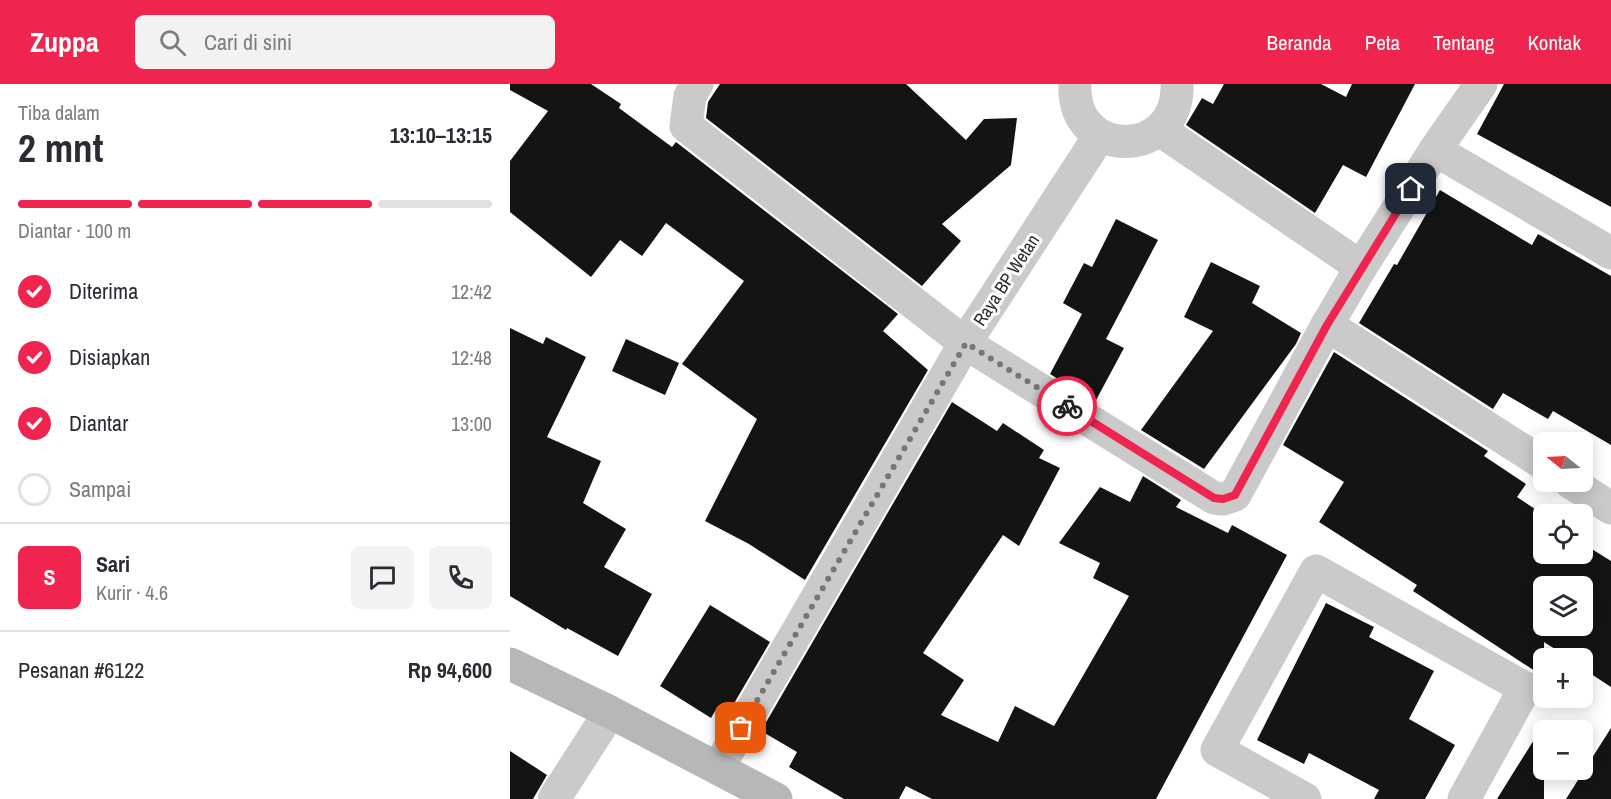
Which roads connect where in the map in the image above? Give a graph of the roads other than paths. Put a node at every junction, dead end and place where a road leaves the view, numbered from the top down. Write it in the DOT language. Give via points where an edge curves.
graph roads {
  1 [pos="697,84"];
  2 [pos="1075,84"];
  3 [pos="1177,84"];
  4 [pos="1481,84"];
  5 [pos="1160,130"];
  6 [pos="1100,135"];
  7 [pos="1435,150"];
  8 [pos="1611,253"];
  9 [pos="1362,267"];
  10 [pos="1327,325"];
  11 [pos="966,343"];
  12 [pos="1533,457"];
  13 [pos="1586,492"];
  14 [pos="1611,508"];
  15 [pos="510,664"];
  16 [pos="610,712"];
  17 [pos="718,768"];
  18 [pos="554,799"];
  19 [pos="776,799"];
  20 [pos="1305,799"];
  21 [pos="1464,799"];
  1 -- 11 [label="street" via="690,96 686,126"];
  2 -- 6 [label="street" via="1079,112"];
  3 -- 5 [label="street" via="1176,102"];
  4 -- 7 [label="street"];
  5 -- 6 [label="street" via="1131,142"];
  5 -- 9 [label="street"];
  6 -- 11 [label="street, Raya BP Wetan"];
  7 -- 8 [label="street"];
  7 -- 9 [label="street"];
  9 -- 10 [label="street"];
  10 -- 11 [label="street" via="1235,495 1223,499 1214,498"];
  10 -- 12 [label="street"];
  11 -- 17 [label="street, Raya BP Wetan"];
  13 -- 14 [label="street"];
  15 -- 16 [label="main road"];
  16 -- 17 [label="main road"];
  16 -- 18 [label="street"];
  17 -- 19 [label="main road"];
  20 -- 21 [label="street" via="1217,750 1316,571 1526,688"];
}
